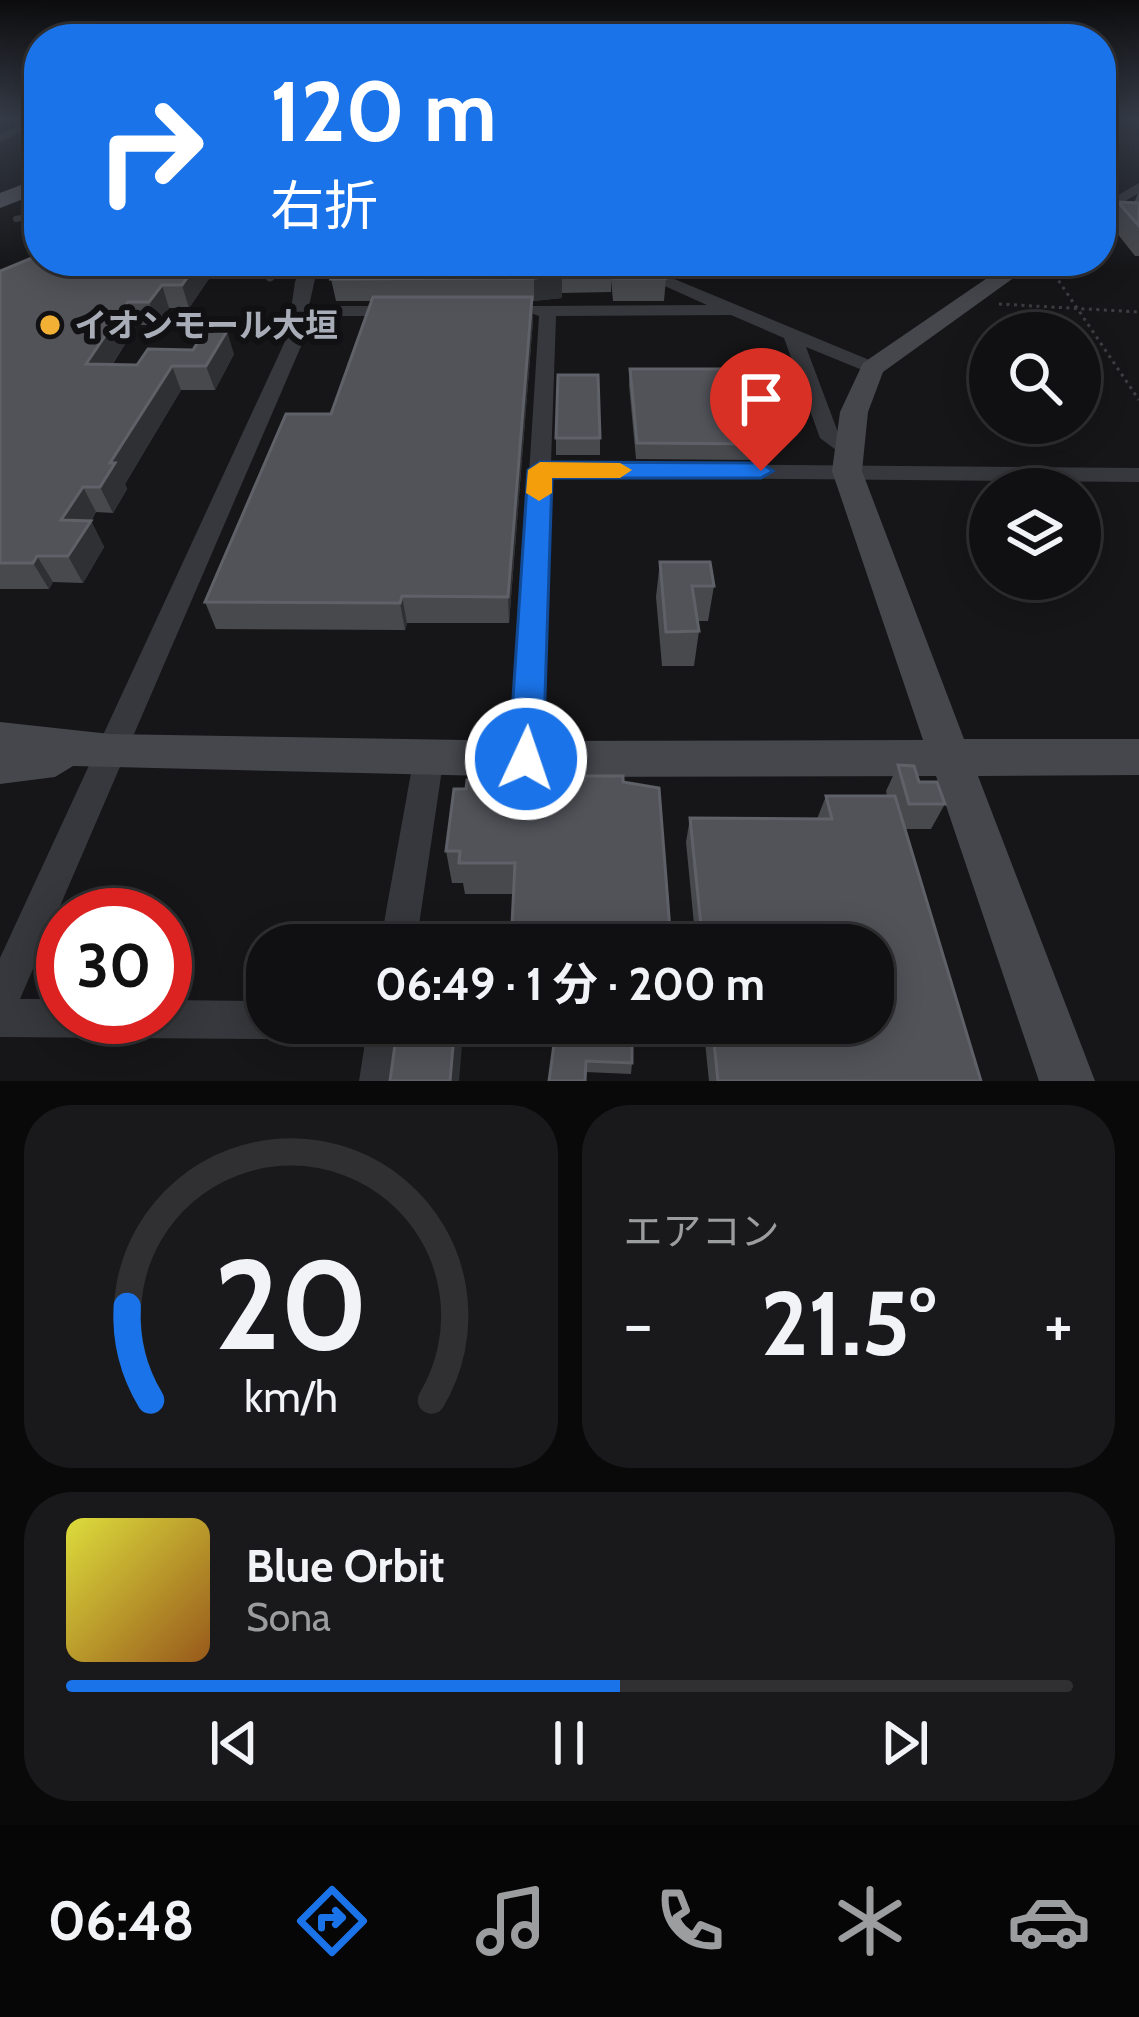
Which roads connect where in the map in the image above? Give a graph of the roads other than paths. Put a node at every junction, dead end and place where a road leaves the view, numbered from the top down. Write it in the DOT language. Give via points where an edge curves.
graph roads {
  1 [pos="24,212"];
  2 [pos="16,219"];
  3 [pos="305,276"];
  4 [pos="653,276"];
  5 [pos="1003,276"];
  6 [pos="734,310"];
  7 [pos="300,311"];
  8 [pos="429,311"];
  9 [pos="501,311"];
  10 [pos="548,311"];
  11 [pos="792,334"];
  12 [pos="872,368"];
  13 [pos="848,460"];
  14 [pos="540,470"];
  15 [pos="1139,475"];
  16 [pos="0,740"];
  17 [pos="110,752"];
  18 [pos="428,756"];
  19 [pos="949,757"];
  20 [pos="1139,757"];
  21 [pos="526,759"];
  22 [pos="0,766"];
  23 [pos="401,924"];
  24 [pos="0,1000"];
  25 [pos="0,1018"];
  26 [pos="246,1020"];
  27 [pos="384,1044"];
  28 [pos="379,1081"];
  29 [pos="1067,1081"];
  1 -- 2 [label="lane"];
  3 -- 7 [label="street"];
  4 -- 6 [label="street"];
  5 -- 12 [label="street"];
  6 -- 10 [label="street"];
  6 -- 11 [label="street"];
  7 -- 8 [label="street"];
  7 -- 17 [label="street" via="296,337"];
  9 -- 10 [label="street"];
  10 -- 14 [label="street"];
  11 -- 12 [label="street"];
  11 -- 13 [label="street" via="830,438"];
  12 -- 13 [label="street" via="854,412"];
  13 -- 14 [label="street"];
  13 -- 15 [label="street"];
  13 -- 19 [label="street"];
  14 -- 21 [label="street"];
  16 -- 17 [label="street"];
  17 -- 18 [label="street"];
  17 -- 22 [label="street"];
  17 -- 24 [label="street"];
  18 -- 21 [label="street"];
  18 -- 23 [label="street"];
  19 -- 20 [label="street"];
  19 -- 21 [label="street"];
  19 -- 29 [label="street"];
  25 -- 26 [label="street"];
  27 -- 28 [label="street"];
}
